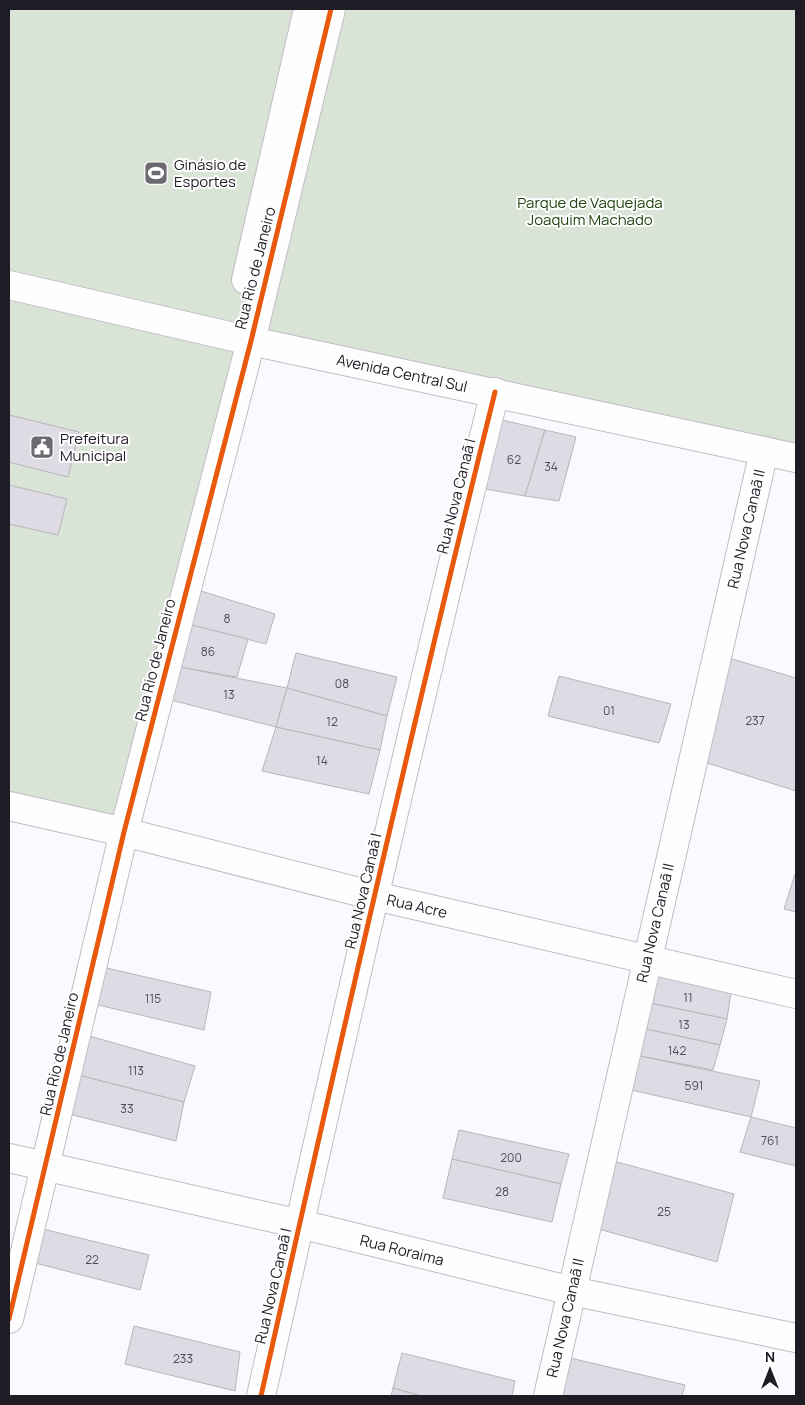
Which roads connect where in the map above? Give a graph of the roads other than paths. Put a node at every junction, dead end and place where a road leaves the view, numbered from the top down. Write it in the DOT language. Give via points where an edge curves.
graph roads {
  1 [pos="308,9"];
  2 [pos="331,9"];
  3 [pos="9,285"];
  4 [pos="242,339"];
  5 [pos="495,392"];
  6 [pos="764,450"];
  7 [pos="796,458"];
  8 [pos="9,806"];
  9 [pos="116,830"];
  10 [pos="375,896"];
  11 [pos="647,959"];
  12 [pos="796,994"];
  13 [pos="28,1162"];
  14 [pos="300,1224"];
  15 [pos="9,1253"];
  16 [pos="572,1291"];
  17 [pos="9,1319"];
  18 [pos="796,1338"];
  19 [pos="261,1396"];
  20 [pos="548,1396"];
  1 -- 4 [label="street, Rua Rio de Janeiro"];
  2 -- 4 [label="street, Rua Rio de Janeiro"];
  3 -- 4 [label="street, Avenida Central Sul"];
  4 -- 5 [label="street, Avenida Central Sul"];
  4 -- 9 [label="street, Rua Rio de Janeiro"];
  5 -- 6 [label="street, Avenida Central Sul"];
  5 -- 10 [label="street, Rua Nova Canaã I"];
  6 -- 7 [label="street, Avenida Central Sul"];
  6 -- 11 [label="street, Rua Nova Canaã II"];
  8 -- 9 [label="street, Rua Acre"];
  9 -- 10 [label="street, Rua Acre"];
  9 -- 13 [label="street, Rua Rio de Janeiro"];
  10 -- 11 [label="street, Rua Acre"];
  10 -- 14 [label="street, Rua Nova Canaã I"];
  11 -- 12 [label="street, Rua Acre"];
  11 -- 16 [label="street, Rua Nova Canaã II"];
  13 -- 14 [label="street, Rua Roraima"];
  13 -- 15 [label="street, Rua Rio de Janeiro"];
  13 -- 17 [label="street, Rua Rio de Janeiro"];
  14 -- 16 [label="street, Rua Roraima"];
  14 -- 19 [label="street, Rua Nova Canaã I"];
  16 -- 18 [label="street, Rua Roraima"];
  16 -- 20 [label="street, Rua Nova Canaã II"];
}
